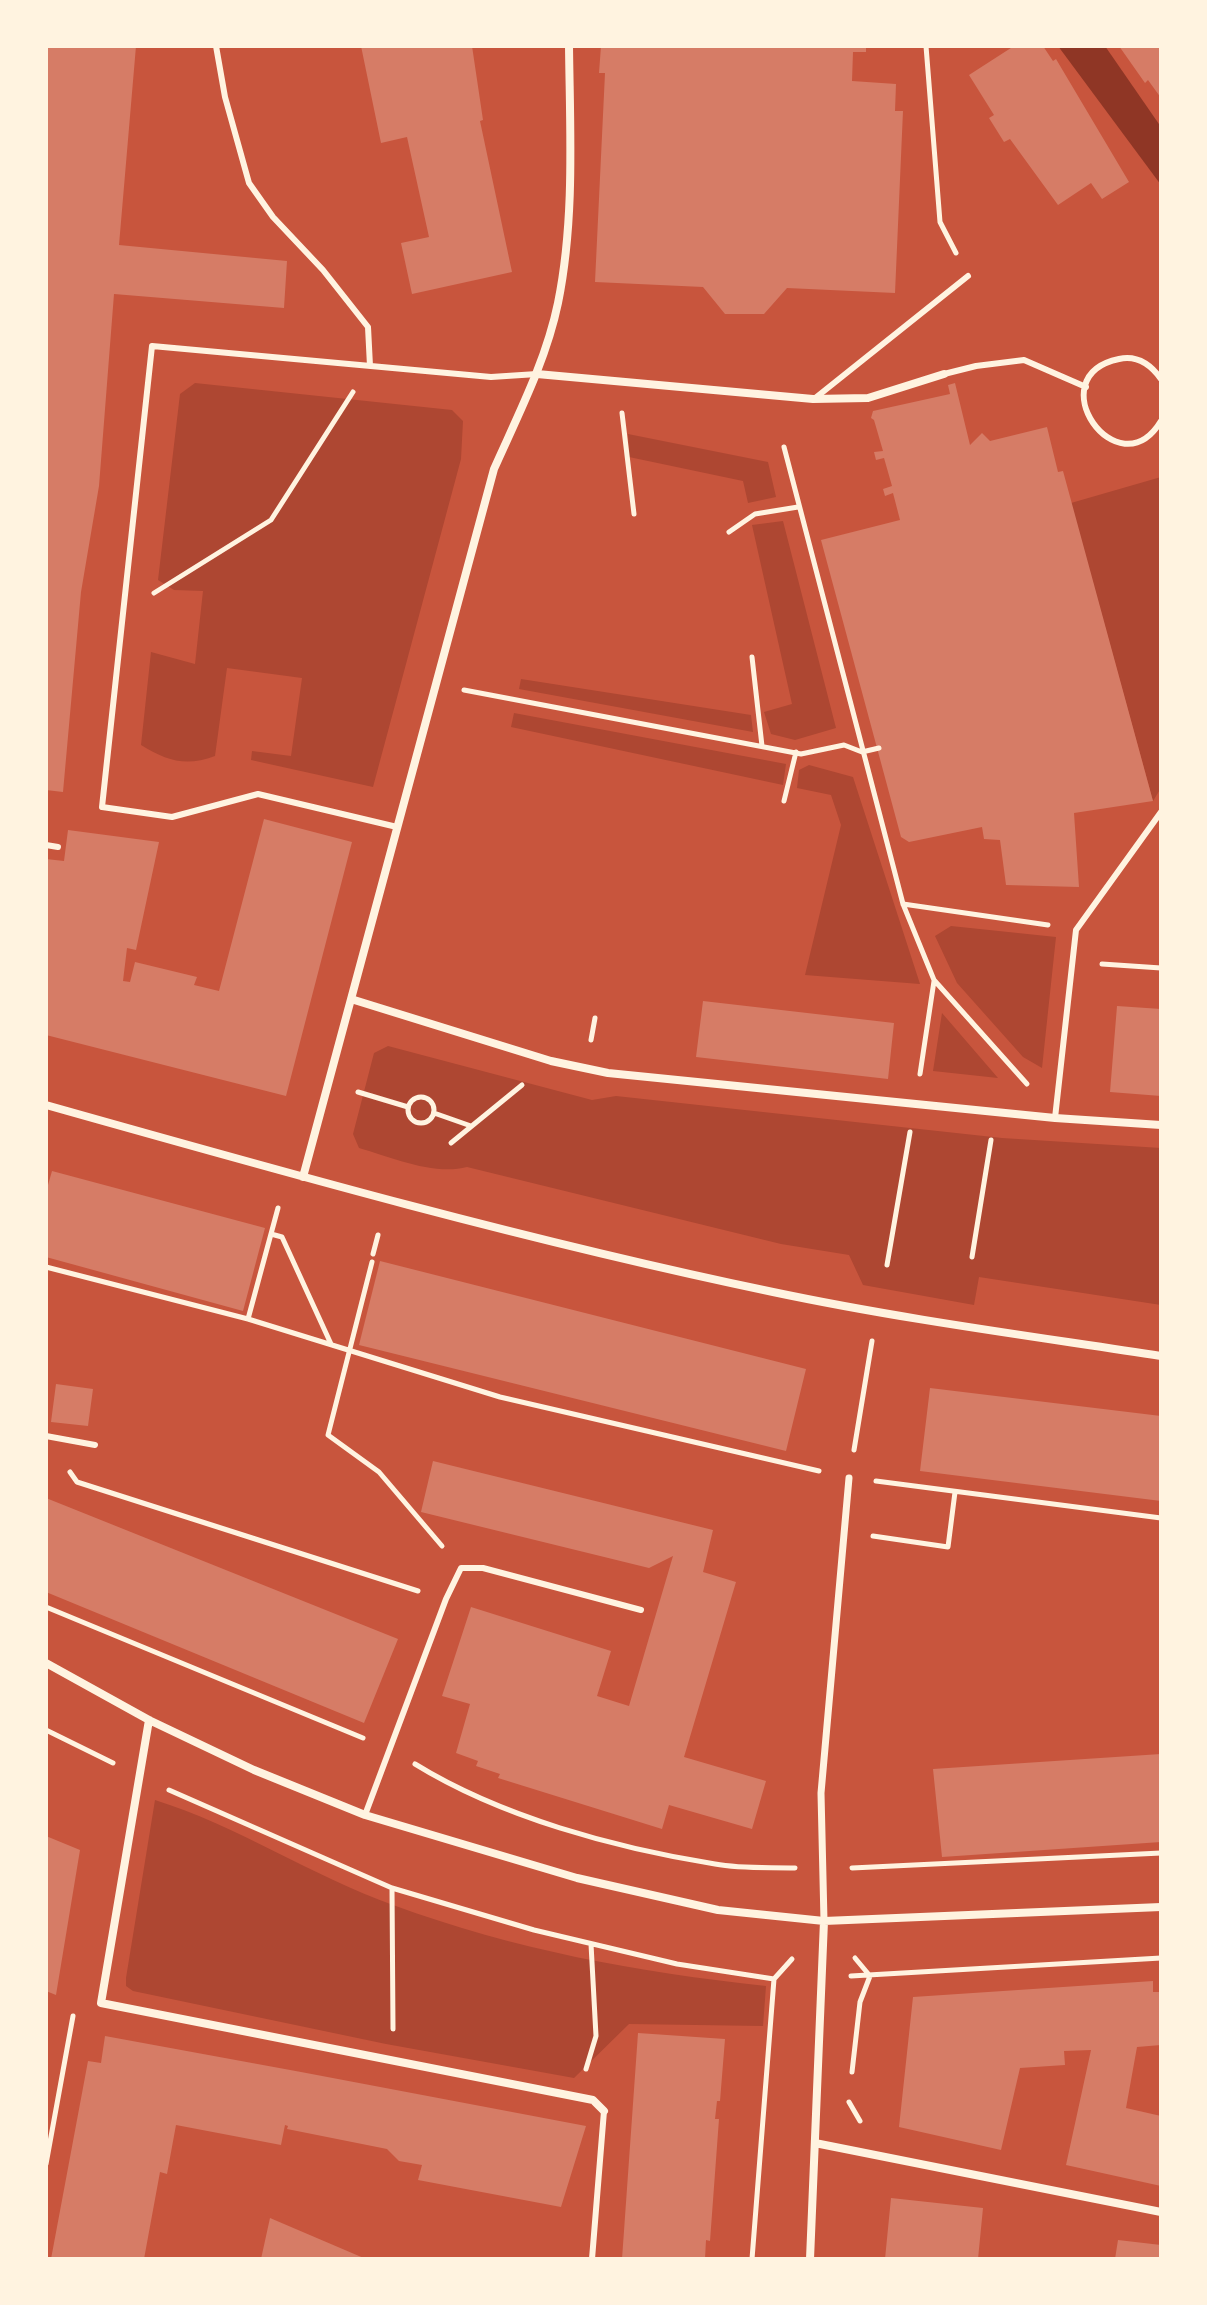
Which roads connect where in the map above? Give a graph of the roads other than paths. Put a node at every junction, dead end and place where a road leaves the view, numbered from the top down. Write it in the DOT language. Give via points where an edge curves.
graph roads {
  1 [pos="216,46"];
  2 [pos="569,46"];
  3 [pos="968,276"];
  4 [pos="370,366"];
  5 [pos="537,374"];
  6 [pos="944,374"];
  7 [pos="1161,379"];
  8 [pos="1086,387"];
  9 [pos="813,399"];
  10 [pos="1161,421"];
  11 [pos="1161,812"];
  12 [pos="397,827"];
  13 [pos="46,845"];
  14 [pos="58,847"];
  15 [pos="351,999"];
  16 [pos="46,1105"];
  17 [pos="1055,1118"];
  18 [pos="1161,1125"];
  19 [pos="303,1177"];
  20 [pos="1161,1356"];
  21 [pos="46,1436"];
  22 [pos="95,1445"];
  23 [pos="849,1478"];
  24 [pos="641,1610"];
  25 [pos="46,1663"];
  26 [pos="149,1720"];
  27 [pos="365,1815"];
  28 [pos="1161,1907"];
  29 [pos="824,1921"];
  30 [pos="604,2111"];
  31 [pos="815,2143"];
  32 [pos="1161,2212"];
  33 [pos="592,2259"];
  34 [pos="810,2259"];
  1 -- 4 [label="lane" via="249,183 368,327"];
  2 -- 5 [label="street" via="569,232 558,305"];
  3 -- 9 [label="lane"];
  4 -- 5 [label="lane" via="491,377"];
  4 -- 12 [label="lane" via="152,346 102,807 172,817 258,794"];
  5 -- 9 [label="street"];
  5 -- 12 [label="street" via="494,469"];
  6 -- 8 [label="lane" via="1024,360"];
  6 -- 9 [label="street" via="868,398"];
  7 -- 8 [label="lane" via="1139,360 1123,358 1094,372"];
  8 -- 10 [label="lane" via="1087,419 1112,440 1144,438"];
  11 -- 17 [label="lane" via="1076,930"];
  12 -- 15 [label="street"];
  13 -- 14 [label="lane"];
  15 -- 17 [label="street" via="551,1061 608,1073"];
  15 -- 19 [label="street"];
  16 -- 19 [label="street"];
  17 -- 18 [label="street"];
  19 -- 20 [label="street" via="568,1245 877,1313"];
  21 -- 22 [label="lane"];
  23 -- 29 [label="street" via="824,1750"];
  24 -- 27 [label="lane" via="483,1568 461,1568"];
  25 -- 26 [label="street"];
  26 -- 27 [label="street"];
  26 -- 30 [label="street" via="101,2003 593,2100"];
  27 -- 29 [label="street" via="577,1878 718,1910"];
  28 -- 29 [label="street"];
  29 -- 31 [label="street"];
  30 -- 33 [label="lane"];
  31 -- 32 [label="street"];
  31 -- 34 [label="street"];
}
